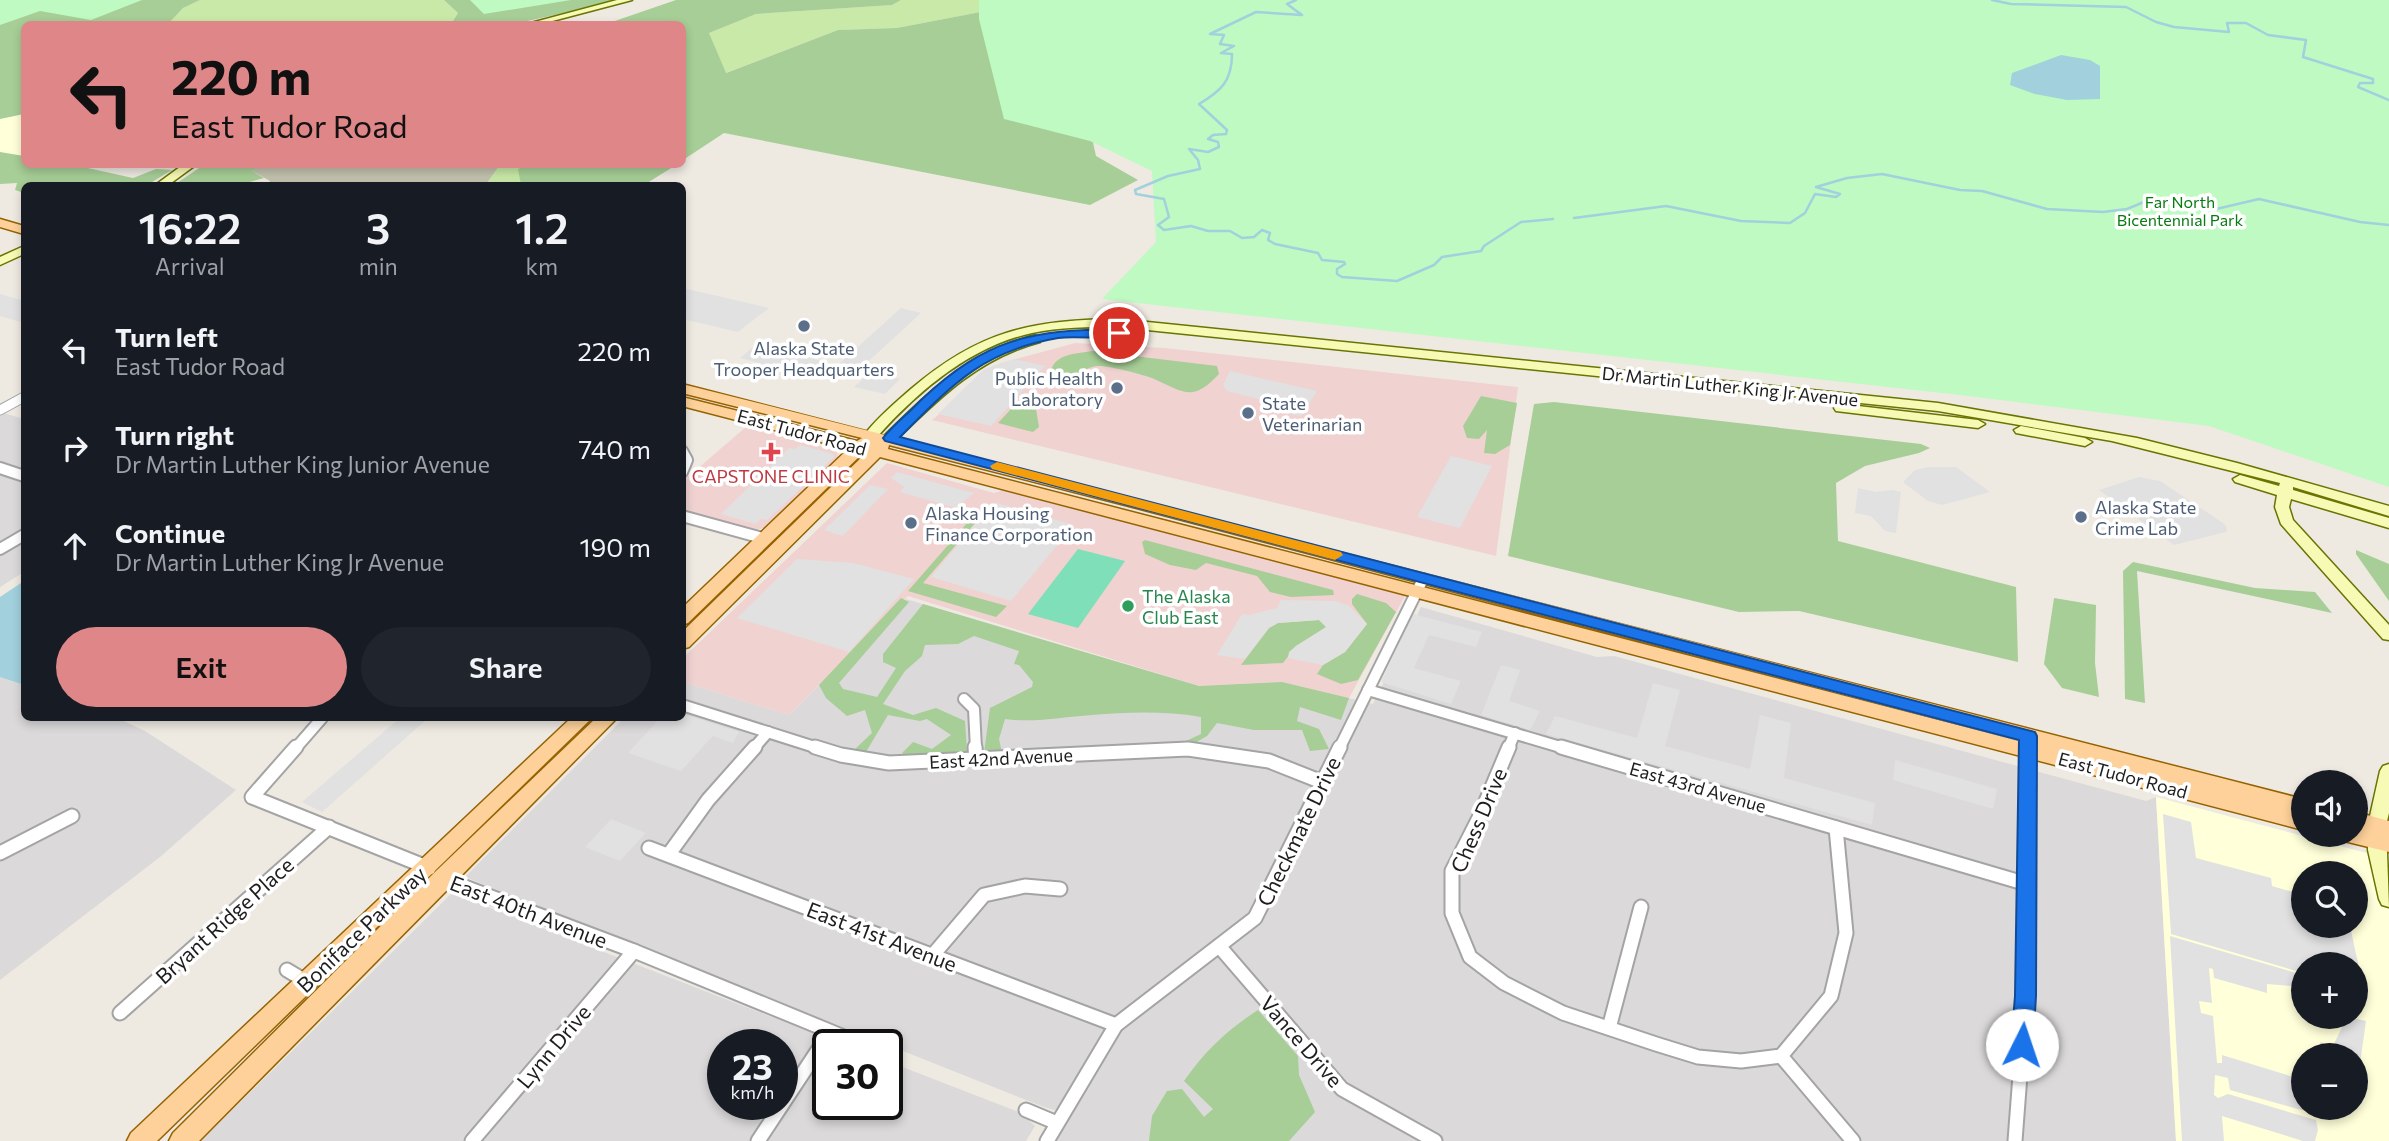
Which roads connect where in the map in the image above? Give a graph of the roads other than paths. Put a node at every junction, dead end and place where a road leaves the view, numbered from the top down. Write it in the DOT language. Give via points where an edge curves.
graph roads {
  1 [pos="628,0"];
  2 [pos="544,21"];
  3 [pos="186,168"];
  4 [pos="165,182"];
  5 [pos="0,214"];
  6 [pos="21,219"];
  7 [pos="0,223"];
  8 [pos="21,229"];
  9 [pos="21,251"];
  10 [pos="0,261"];
  11 [pos="1061,329"];
  12 [pos="686,389"];
  13 [pos="21,399"];
  14 [pos="686,402"];
  15 [pos="0,411"];
  16 [pos="2031,432"];
  17 [pos="2137,442"];
  18 [pos="874,443"];
  19 [pos="0,468"];
  20 [pos="21,475"];
  21 [pos="2286,487"];
  22 [pos="2362,509"];
  23 [pos="2389,511"];
  24 [pos="686,517"];
  25 [pos="2389,523"];
  26 [pos="21,537"];
  27 [pos="766,539"];
  28 [pos="0,549"];
  29 [pos="1420,585"];
  30 [pos="686,615"];
  31 [pos="2389,635"];
  32 [pos="686,639"];
  33 [pos="1368,690"];
  34 [pos="964,699"];
  35 [pos="686,706"];
  36 [pos="319,721"];
  37 [pos="579,721"];
  38 [pos="604,721"];
  39 [pos="768,732"];
  40 [pos="1515,733"];
  41 [pos="2029,744"];
  42 [pos="976,760"];
  43 [pos="2389,771"];
  44 [pos="1322,782"];
  45 [pos="2291,804"];
  46 [pos="72,816"];
  47 [pos="2291,819"];
  48 [pos="328,827"];
  49 [pos="1836,828"];
  50 [pos="2383,835"];
  51 [pos="649,848"];
  52 [pos="0,853"];
  53 [pos="669,854"];
  54 [pos="434,873"];
  55 [pos="2027,884"];
  56 [pos="1060,889"];
  57 [pos="2389,899"];
  58 [pos="1641,907"];
  59 [pos="1219,946"];
  60 [pos="634,951"];
  61 [pos="932,956"];
  62 [pos="120,1013"];
  63 [pos="1116,1025"];
  64 [pos="1609,1028"];
  65 [pos="823,1029"];
  66 [pos="1781,1056"];
  67 [pos="812,1059"];
  68 [pos="1026,1110"];
  69 [pos="1057,1123"];
  70 [pos="140,1141"];
  71 [pos="182,1141"];
  72 [pos="472,1141"];
  73 [pos="758,1141"];
  74 [pos="1047,1141"];
  75 [pos="1435,1141"];
  76 [pos="1853,1141"];
  77 [pos="2014,1141"];
  1 -- 2 [label="street"];
  3 -- 4 [label="street"];
  5 -- 6 [label="main road"];
  7 -- 8 [label="main road"];
  9 -- 10 [label="street"];
  11 -- 16 [label="street, Dr Martin Luther King Jr Avenue" via="1919,416"];
  11 -- 17 [label="street, Dr Martin Luther King Jr Avenue" via="1118,323 1938,407"];
  11 -- 18 [label="street" via="973,362"];
  12 -- 18 [label="main road, East Tudor Road"];
  13 -- 15 [label="street"];
  14 -- 18 [label="main road, East Tudor Road"];
  16 -- 17 [label="street" via="2044,427"];
  16 -- 21 [label="street, Dr Martin Luther King Jr Avenue"];
  17 -- 21 [label="street, Dr Martin Luther King Jr Avenue"];
  18 -- 27 [label="main road"];
  18 -- 29 [label="main road, East Tudor Road"];
  18 -- 32 [label="main road"];
  19 -- 20 [label="street"];
  21 -- 22 [label="street, Dr Martin Luther King Jr Avenue"];
  21 -- 31 [label="street" via="2282,507 2286,521"];
  22 -- 23 [label="street, Dr Martin Luther King Jr Avenue"];
  22 -- 25 [label="street, Dr Martin Luther King Jr Avenue"];
  24 -- 27 [label="street"];
  26 -- 28 [label="street"];
  27 -- 30 [label="main road"];
  29 -- 33 [label="street, Checkmate Drive"];
  29 -- 41 [label="main road, East Tudor Road"];
  33 -- 40 [label="street, East 43rd Avenue"];
  33 -- 44 [label="street, Checkmate Drive"];
  34 -- 42 [label="street" via="974,709"];
  35 -- 39 [label="street, East 42nd Avenue"];
  36 -- 48 [label="street, East 40th Avenue" via="252,797"];
  37 -- 54 [label="main road, Boniface Parkway"];
  38 -- 54 [label="main road, Boniface Parkway"];
  39 -- 42 [label="street, East 42nd Avenue" via="841,755 889,763"];
  39 -- 53 [label="street" via="708,800"];
  40 -- 49 [label="street, East 43rd Avenue"];
  40 -- 64 [label="street, Chess Drive" via="1452,871 1452,913 1470,957 1504,983 1563,1013"];
  41 -- 45 [label="main road, East Tudor Road"];
  41 -- 47 [label="main road, East Tudor Road"];
  41 -- 55 [label="street"];
  42 -- 44 [label="street, East 42nd Avenue" via="1188,749 1269,761"];
  43 -- 50 [label="street"];
  44 -- 59 [label="street, Checkmate Drive" via="1255,918"];
  46 -- 52 [label="street"];
  48 -- 54 [label="street, East 40th Avenue"];
  48 -- 62 [label="street, Bryant Ridge Place"];
  49 -- 55 [label="street, East 43rd Avenue"];
  49 -- 66 [label="street" via="1846,933 1831,996"];
  50 -- 57 [label="street"];
  51 -- 53 [label="street, East 41st Avenue"];
  53 -- 61 [label="street, East 41st Avenue"];
  54 -- 60 [label="street, East 40th Avenue"];
  54 -- 70 [label="main road, Boniface Parkway" via="297,976"];
  54 -- 71 [label="main road, Boniface Parkway"];
  55 -- 77 [label="street" via="2026,996"];
  56 -- 61 [label="street" via="1025,886 984,895"];
  58 -- 64 [label="street"];
  59 -- 63 [label="street, Checkmate Drive"];
  59 -- 75 [label="street, Vance Drive" via="1342,1089"];
  60 -- 65 [label="street, East 40th Avenue"];
  60 -- 72 [label="street, Lynn Drive"];
  61 -- 63 [label="street, East 41st Avenue"];
  63 -- 69 [label="street, Checkmate Drive"];
  64 -- 66 [label="street, Chess Drive" via="1698,1057 1741,1061"];
  66 -- 76 [label="street"];
  67 -- 73 [label="street"];
  68 -- 69 [label="street"];
  69 -- 74 [label="street, Checkmate Drive"];
}
